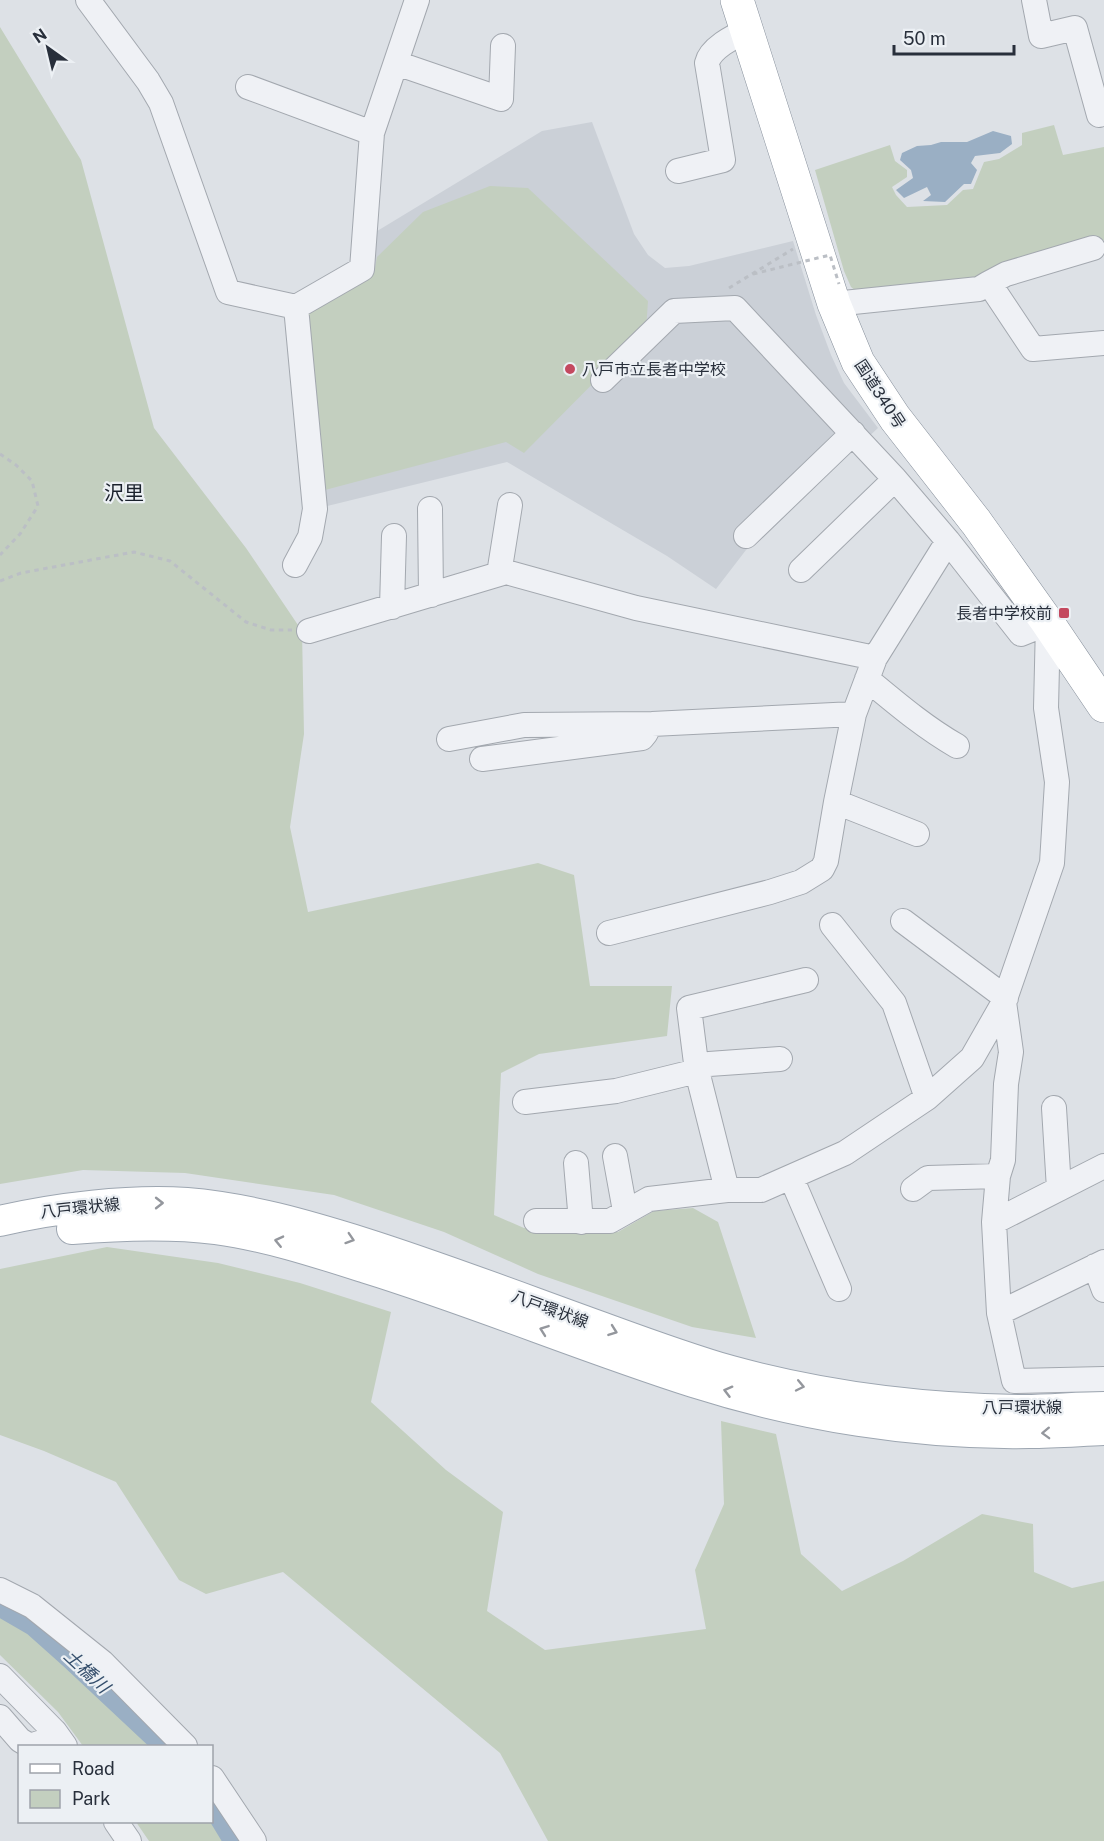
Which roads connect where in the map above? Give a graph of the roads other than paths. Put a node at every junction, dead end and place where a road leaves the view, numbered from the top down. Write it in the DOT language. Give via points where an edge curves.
graph roads {
  1 [pos="88,0"];
  2 [pos="417,0"];
  3 [pos="736,0"];
  4 [pos="1034,0"];
  5 [pos="747,32"];
  6 [pos="503,46"];
  7 [pos="396,63"];
  8 [pos="248,87"];
  9 [pos="1104,113"];
  10 [pos="372,133"];
  11 [pos="678,171"];
  12 [pos="1093,248"];
  13 [pos="989,283"];
  14 [pos="836,294"];
  15 [pos="296,307"];
  16 [pos="1104,343"];
  17 [pos="603,380"];
  18 [pos="857,437"];
  19 [pos="895,479"];
  20 [pos="510,505"];
  21 [pos="430,509"];
  22 [pos="394,536"];
  23 [pos="746,536"];
  24 [pos="948,541"];
  25 [pos="295,565"];
  26 [pos="801,570"];
  27 [pos="499,574"];
  28 [pos="431,595"];
  29 [pos="392,607"];
  30 [pos="1048,623"];
  31 [pos="309,630"];
  32 [pos="871,669"];
  33 [pos="1104,706"];
  34 [pos="854,714"];
  35 [pos="652,724"];
  36 [pos="449,739"];
  37 [pos="957,746"];
  38 [pos="482,759"];
  39 [pos="836,802"];
  40 [pos="917,834"];
  41 [pos="903,921"];
  42 [pos="832,925"];
  43 [pos="609,933"];
  44 [pos="806,980"];
  45 [pos="1005,1000"];
  46 [pos="780,1059"];
  47 [pos="697,1071"];
  48 [pos="927,1098"];
  49 [pos="525,1102"];
  50 [pos="1054,1108"];
  51 [pos="615,1156"];
  52 [pos="576,1163"];
  53 [pos="1104,1166"];
  54 [pos="998,1176"];
  55 [pos="791,1177"];
  56 [pos="913,1189"];
  57 [pos="1059,1189"];
  58 [pos="726,1190"];
  59 [pos="625,1211"];
  60 [pos="0,1221"];
  61 [pos="536,1221"];
  62 [pos="39,1222"];
  63 [pos="581,1222"];
  64 [pos="994,1222"];
  65 [pos="0,1240"];
  66 [pos="1100,1264"];
  67 [pos="839,1289"];
  68 [pos="1104,1290"];
  69 [pos="999,1313"];
  70 [pos="1104,1379"];
  71 [pos="1104,1407"];
  72 [pos="1104,1430"];
  73 [pos="0,1590"];
  74 [pos="0,1676"];
  75 [pos="0,1717"];
  76 [pos="60,1739"];
  77 [pos="28,1745"];
  78 [pos="33,1745"];
  79 [pos="184,1745"];
  80 [pos="213,1780"];
  81 [pos="117,1823"];
  82 [pos="129,1841"];
  83 [pos="254,1841"];
  1 -- 15 [label="street" via="161,103 228,292"];
  2 -- 7 [label="street"];
  3 -- 5 [label="highway, 国道340号"];
  4 -- 9 [label="street" via="1041,36 1075,28 1099,114"];
  5 -- 11 [label="street" via="736,35 708,56 723,160"];
  5 -- 14 [label="highway, 国道340号"];
  6 -- 7 [label="street" via="501,99"];
  7 -- 10 [label="street"];
  8 -- 10 [label="street"];
  10 -- 15 [label="street" via="362,270"];
  12 -- 13 [label="street" via="1006,274"];
  13 -- 14 [label="street" via="979,289"];
  13 -- 16 [label="street" via="1033,349"];
  14 -- 30 [label="highway, 国道340号" via="858,362 895,418"];
  15 -- 25 [label="street" via="315,509 310,537"];
  17 -- 18 [label="street" via="674,311 735,308"];
  18 -- 19 [label="street"];
  18 -- 23 [label="street"];
  19 -- 24 [label="street"];
  19 -- 26 [label="street"];
  20 -- 27 [label="street"];
  21 -- 28 [label="street"];
  22 -- 29 [label="street"];
  24 -- 30 [label="street" via="1021,634"];
  24 -- 32 [label="street"];
  27 -- 28 [label="street"];
  27 -- 32 [label="street" via="506,572"];
  28 -- 29 [label="street"];
  29 -- 31 [label="street"];
  30 -- 33 [label="highway, 国道340号"];
  30 -- 45 [label="street" via="1046,708 1057,782 1052,863"];
  32 -- 34 [label="street"];
  32 -- 37 [label="street" via="931,730"];
  34 -- 35 [label="street"];
  34 -- 39 [label="street"];
  35 -- 36 [label="street" via="524,725"];
  35 -- 38 [label="street" via="642,738"];
  39 -- 40 [label="street"];
  39 -- 43 [label="street" via="826,861 822,869 801,882"];
  41 -- 45 [label="street"];
  42 -- 48 [label="street" via="894,1003"];
  44 -- 47 [label="street" via="689,1008"];
  45 -- 48 [label="street" via="972,1058"];
  45 -- 54 [label="street" via="1011,1052 1003,1160"];
  46 -- 47 [label="street" via="709,1064"];
  47 -- 49 [label="street" via="616,1091"];
  47 -- 58 [label="street"];
  48 -- 55 [label="street" via="845,1153"];
  50 -- 57 [label="street"];
  51 -- 59 [label="street"];
  52 -- 63 [label="street"];
  53 -- 57 [label="street"];
  54 -- 56 [label="street" via="928,1178"];
  54 -- 64 [label="street"];
  55 -- 58 [label="street" via="761,1190"];
  55 -- 67 [label="street"];
  57 -- 64 [label="street"];
  58 -- 59 [label="street" via="649,1199"];
  59 -- 63 [label="street" via="609,1221"];
  60 -- 62 [label="main road, 八戸環状線"];
  61 -- 63 [label="street"];
  62 -- 65 [label="main road, 八戸環状線"];
  62 -- 71 [label="main road, 八戸環状線, one-way" via="128,1203 186,1203 250,1212 304,1224 401,1255 731,1371 838,1394 926,1405 1025,1410"];
  72 -- 62 [label="main road, 八戸環状線, one-way" via="1028,1434 862,1422 696,1383 410,1281 281,1241 215,1229"];
  64 -- 69 [label="street"];
  66 -- 68 [label="street"];
  66 -- 69 [label="street"];
  69 -- 70 [label="street" via="1014,1381"];
  73 -- 79 [label="street" via="32,1606 102,1662"];
  74 -- 76 [label="street"];
  75 -- 77 [label="street"];
  76 -- 78 [label="street"];
  80 -- 83 [label="street"];
  81 -- 82 [label="street"];
}
